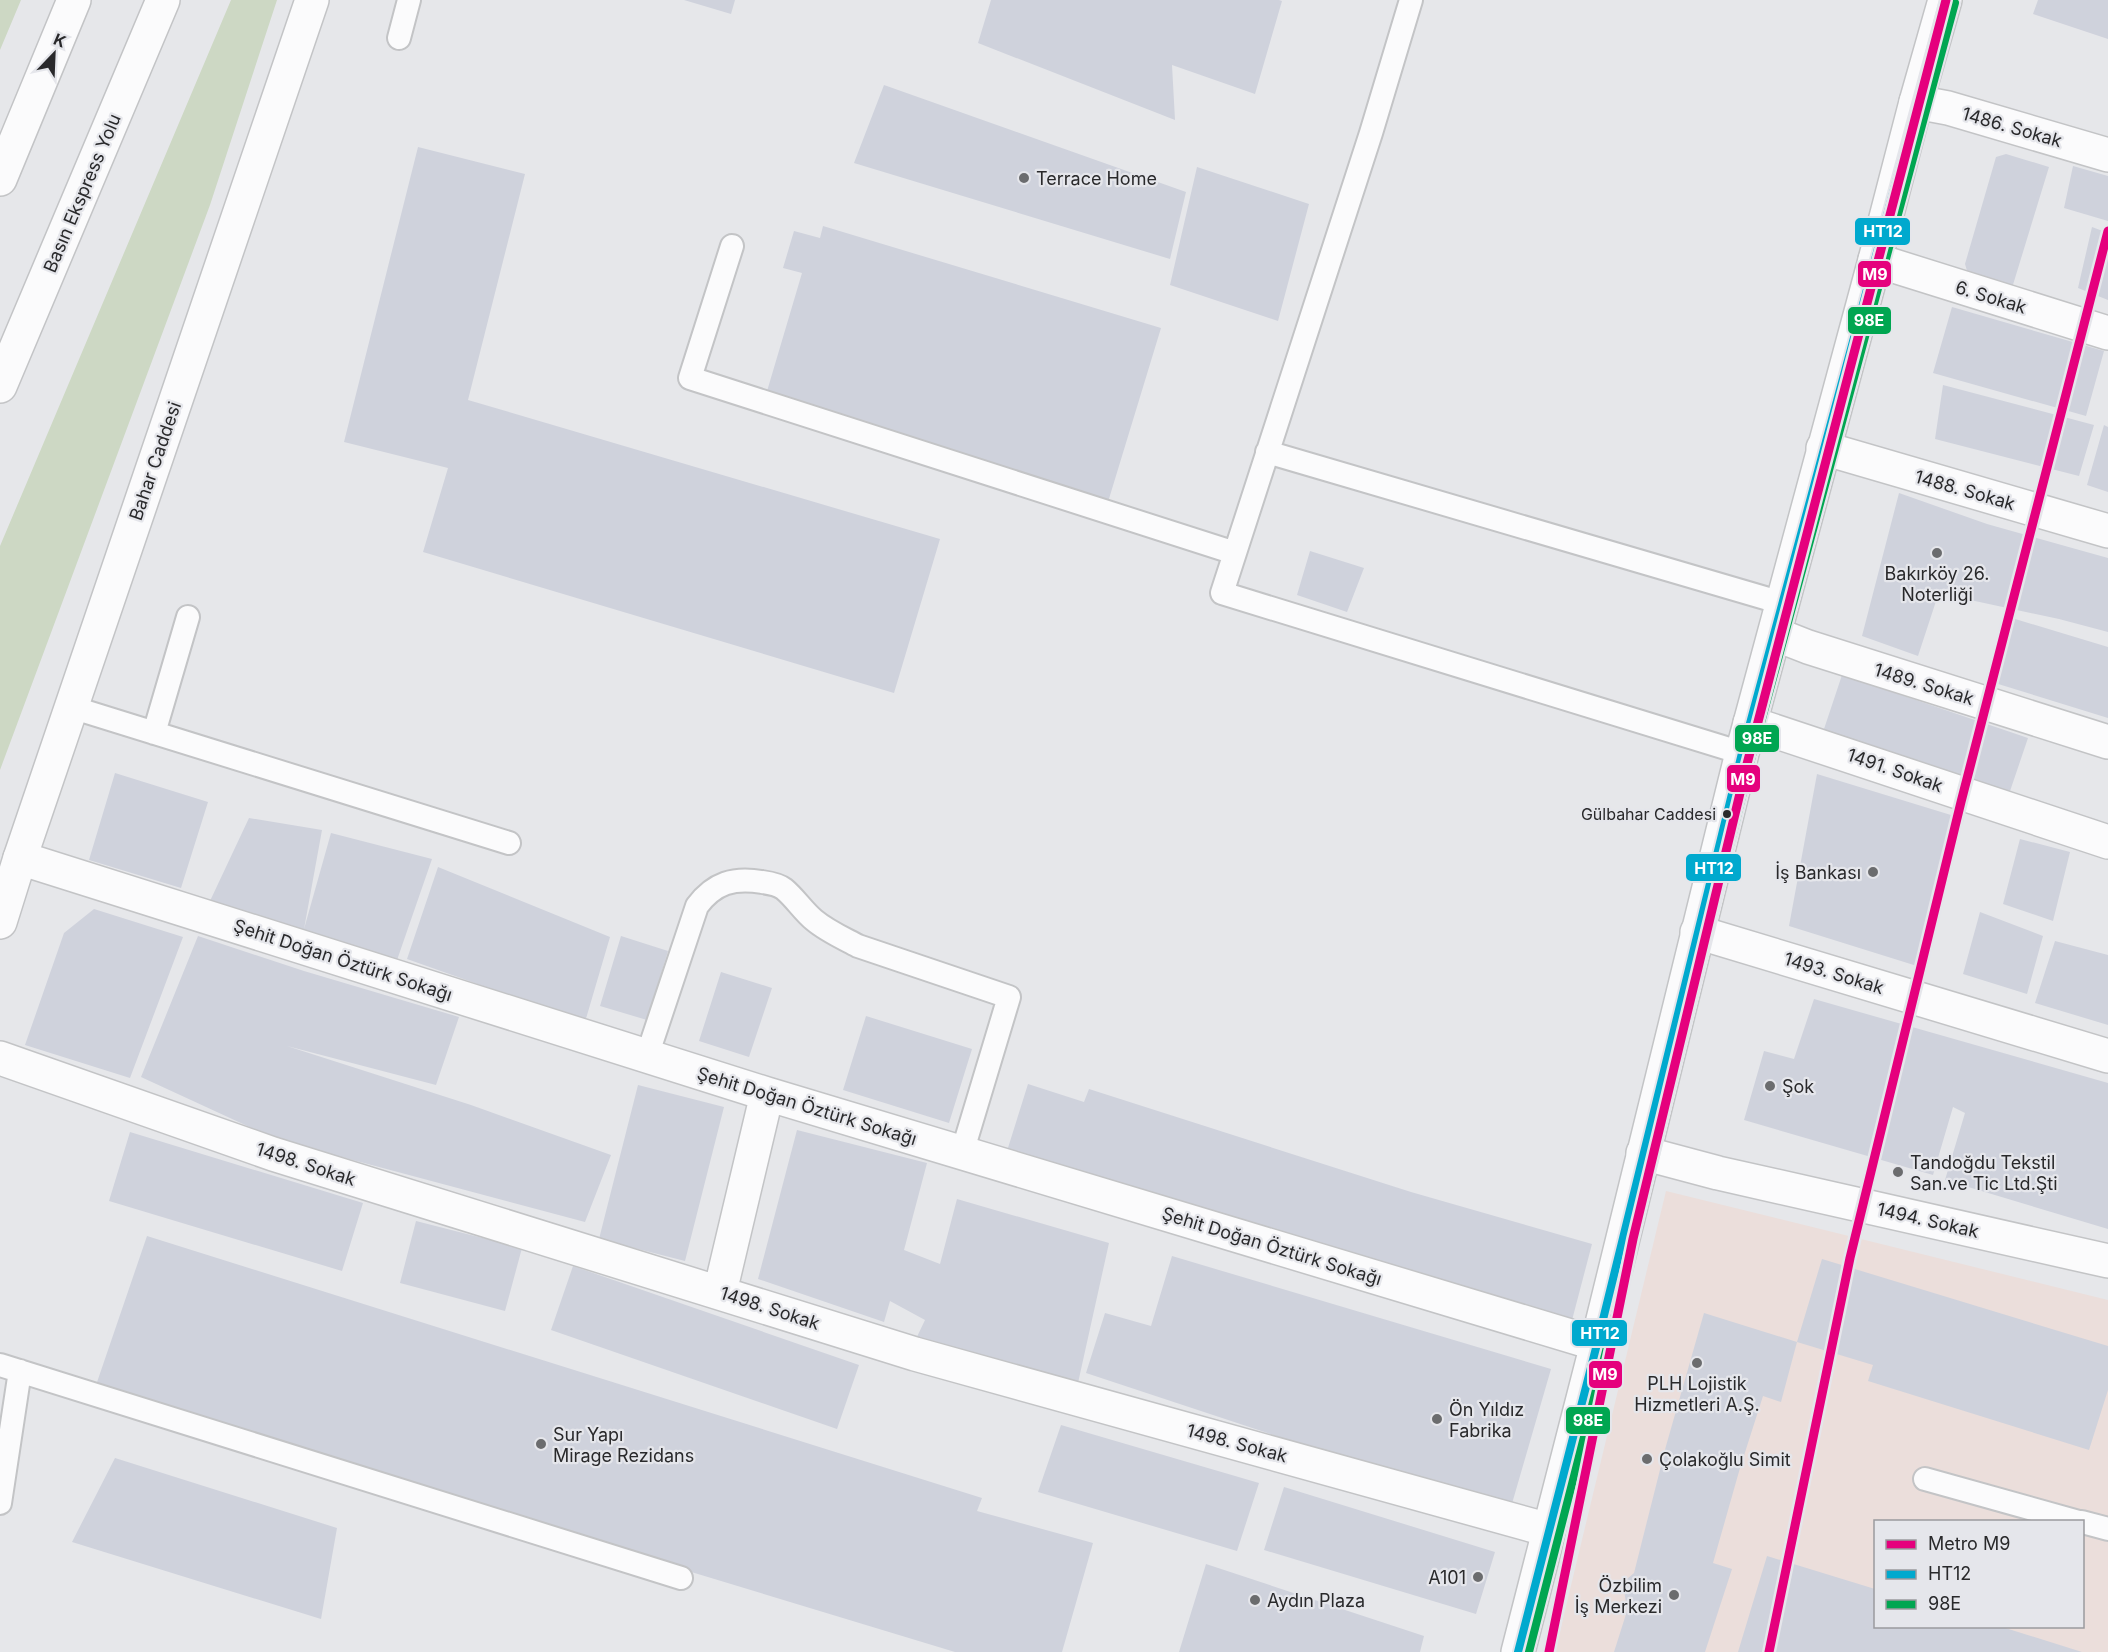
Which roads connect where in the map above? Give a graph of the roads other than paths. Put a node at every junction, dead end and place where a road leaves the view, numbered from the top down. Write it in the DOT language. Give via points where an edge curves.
graph roads {
  1 [pos="74,0"];
  2 [pos="163,0"];
  3 [pos="312,0"];
  4 [pos="410,0"];
  5 [pos="1411,0"];
  6 [pos="1946,0"];
  7 [pos="399,38"];
  8 [pos="1916,102"];
  9 [pos="2108,155"];
  10 [pos="0,179"];
  11 [pos="732,246"];
  12 [pos="1875,260"];
  13 [pos="2108,333"];
  14 [pos="0,386"];
  15 [pos="1823,448"];
  16 [pos="1267,452"];
  17 [pos="2108,531"];
  18 [pos="1235,553"];
  19 [pos="188,617"];
  20 [pos="1778,618"];
  21 [pos="71,707"];
  22 [pos="1750,723"];
  23 [pos="154,733"];
  24 [pos="2108,742"];
  25 [pos="1742,753"];
  26 [pos="2108,842"];
  27 [pos="509,843"];
  28 [pos="20,858"];
  29 [pos="0,921"];
  30 [pos="1697,932"];
  31 [pos="647,1056"];
  32 [pos="2108,1056"];
  33 [pos="0,1058"];
  34 [pos="767,1094"];
  35 [pos="962,1153"];
  36 [pos="1643,1153"];
  37 [pos="2108,1260"];
  38 [pos="720,1292"];
  39 [pos="1597,1344"];
  40 [pos="10,1368"];
  41 [pos="1925,1479"];
  42 [pos="0,1503"];
  43 [pos="2074,1520"];
  44 [pos="2084,1523"];
  45 [pos="2108,1529"];
  46 [pos="1549,1530"];
  47 [pos="681,1578"];
  48 [pos="1518,1652"];
  1 -- 10 [label="main road"];
  2 -- 14 [label="main road, Basın Ekspress Yolu"];
  3 -- 21 [label="main road, Bahar Caddesi"];
  4 -- 7 [label="lane"];
  5 -- 16 [label="lane"];
  6 -- 8 [label="main road"];
  8 -- 9 [label="main road, 1486. Sokak"];
  8 -- 12 [label="main road"];
  11 -- 18 [label="lane" via="690,378"];
  12 -- 13 [label="main road, 6. Sokak"];
  12 -- 15 [label="main road"];
  15 -- 17 [label="main road, 1488. Sokak"];
  15 -- 20 [label="main road"];
  16 -- 18 [label="lane"];
  16 -- 20 [label="lane"];
  18 -- 25 [label="lane" via="1222,593"];
  19 -- 23 [label="lane"];
  20 -- 22 [label="main road"];
  20 -- 24 [label="main road, 1489. Sokak" via="1808,647"];
  21 -- 23 [label="lane"];
  21 -- 28 [label="main road, Bahar Caddesi"];
  22 -- 25 [label="main road"];
  22 -- 26 [label="main road, 1491. Sokak"];
  23 -- 27 [label="lane"];
  25 -- 30 [label="main road"];
  28 -- 29 [label="main road, Bahar Caddesi"];
  28 -- 31 [label="main road, Şehit Doğan Öztürk Sokağı"];
  30 -- 32 [label="main road, 1493. Sokak"];
  30 -- 36 [label="main road"];
  31 -- 34 [label="main road, Şehit Doğan Öztürk Sokağı"];
  31 -- 35 [label="lane" via="697,906 713,888 725,883 766,882 783,888 815,921 858,946 1008,997"];
  33 -- 38 [label="main road, 1498. Sokak" via="273,1154"];
  34 -- 35 [label="main road, Şehit Doğan Öztürk Sokağı"];
  34 -- 38 [label="main road"];
  35 -- 39 [label="main road, Şehit Doğan Öztürk Sokağı"];
  36 -- 37 [label="main road, 1494. Sokak"];
  36 -- 39 [label="main road"];
  38 -- 46 [label="main road, 1498. Sokak" via="915,1354"];
  39 -- 46 [label="main road"];
  40 -- 42 [label="lane"];
  40 -- 47 [label="lane"];
  41 -- 43 [label="lane"];
  44 -- 45 [label="lane"];
  46 -- 48 [label="main road"];
}
